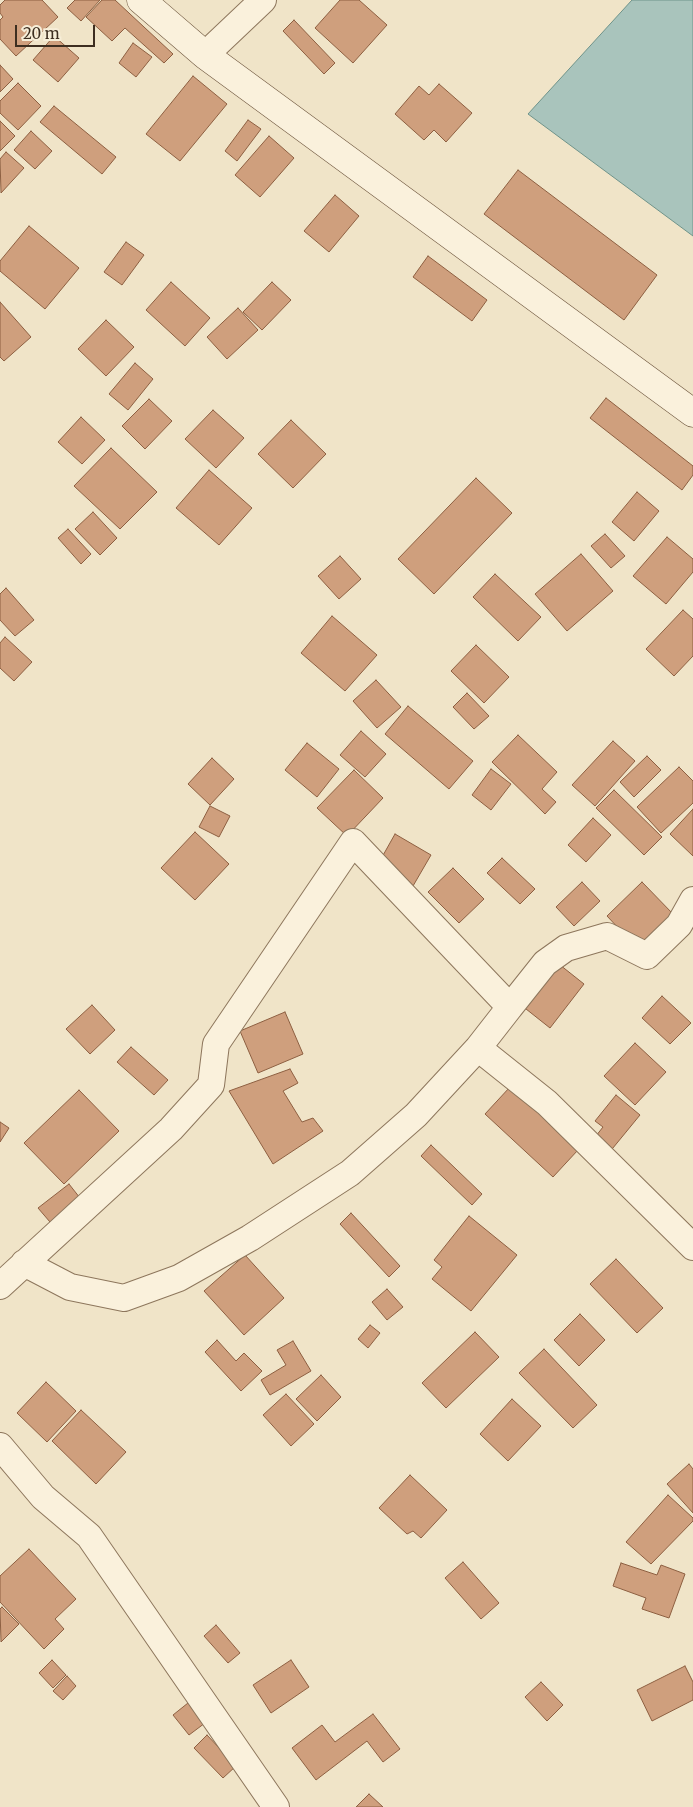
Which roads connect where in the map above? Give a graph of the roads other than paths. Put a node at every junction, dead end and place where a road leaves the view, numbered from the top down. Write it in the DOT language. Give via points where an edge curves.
graph roads {
  1 [pos="141,0"];
  2 [pos="263,0"];
  3 [pos="205,55"];
  4 [pos="693,413"];
  5 [pos="693,900"];
  6 [pos="510,1007"];
  7 [pos="478,1048"];
  8 [pos="693,1247"];
  9 [pos="24,1262"];
  10 [pos="0,1286"];
  11 [pos="0,1446"];
  12 [pos="276,1807"];
  1 -- 3 [label="main road"];
  2 -- 3 [label="street"];
  3 -- 4 [label="main road"];
  5 -- 6 [label="street" via="679,926 647,956 607,936 566,948 545,963"];
  6 -- 7 [label="street"];
  6 -- 9 [label="street" via="353,842 216,1044 211,1085 172,1129"];
  7 -- 8 [label="street" via="547,1103"];
  7 -- 9 [label="street" via="416,1115 350,1173 250,1238 179,1278 124,1298 70,1287"];
  9 -- 10 [label="street"];
  11 -- 12 [label="street" via="42,1497 89,1536"];
}
